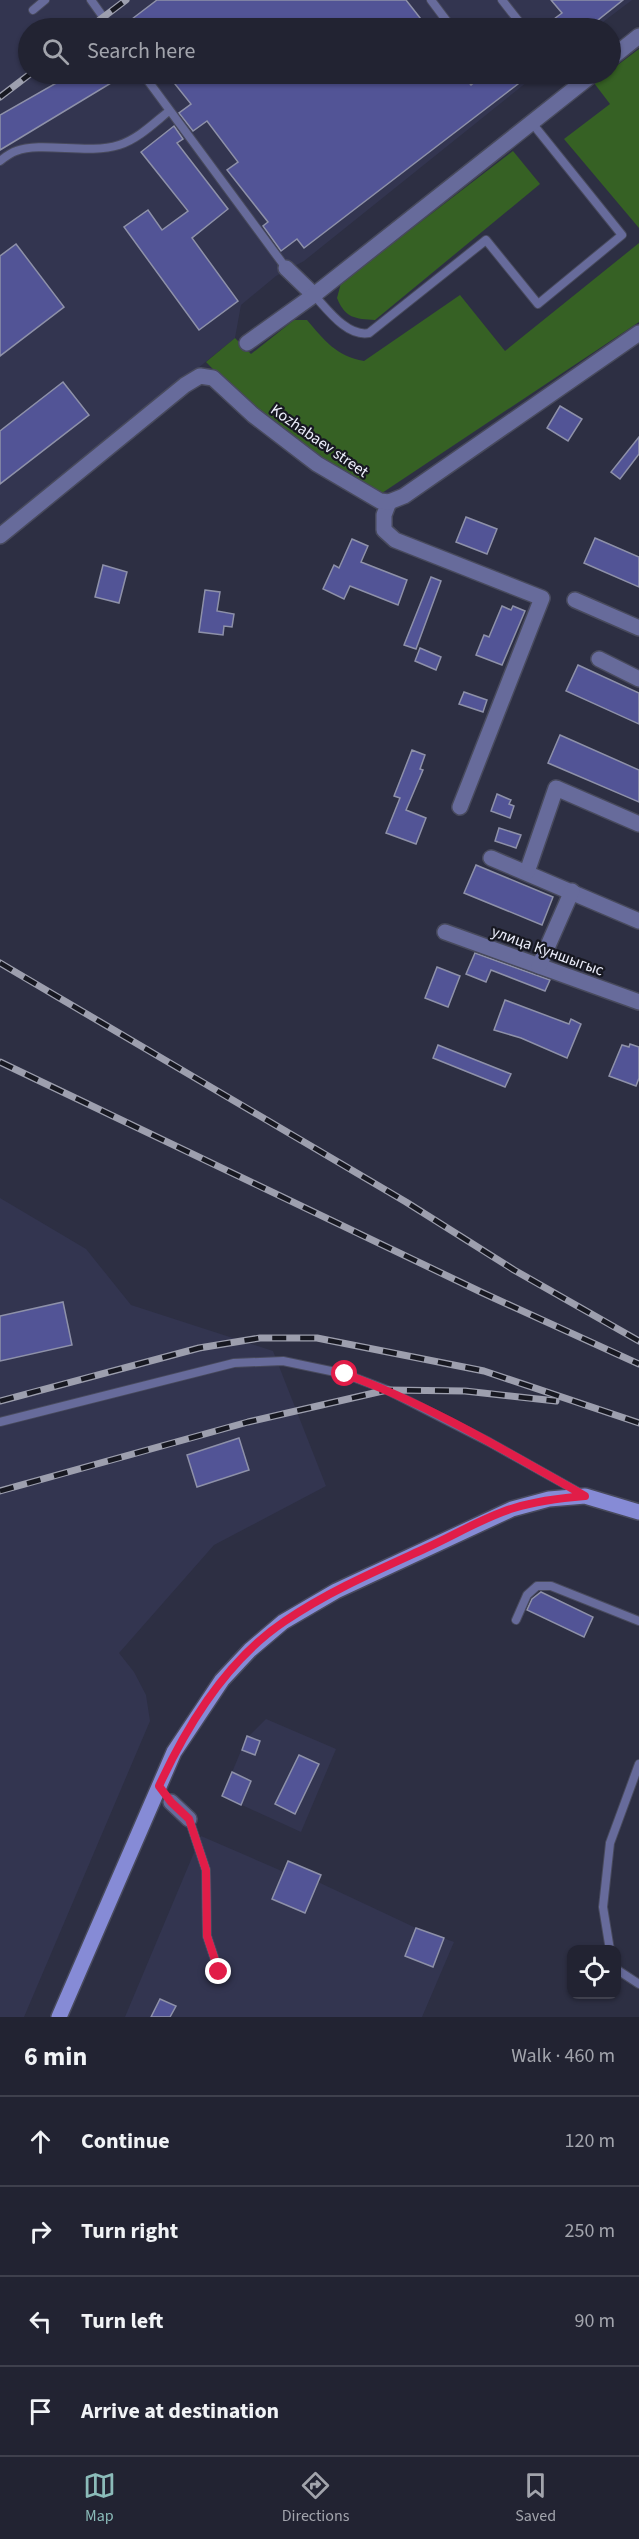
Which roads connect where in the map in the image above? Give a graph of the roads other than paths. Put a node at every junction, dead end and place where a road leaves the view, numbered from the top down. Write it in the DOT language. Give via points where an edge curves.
graph roads {
  1 [pos="45,0"];
  2 [pos="91,0"];
  3 [pos="431,0"];
  4 [pos="502,0"];
  5 [pos="33,10"];
  6 [pos="104,18"];
  7 [pos="444,18"];
  8 [pos="516,18"];
  9 [pos="639,36"];
  10 [pos="621,50"];
  11 [pos="150,84"];
  12 [pos="581,84"];
  13 [pos="169,111"];
  14 [pos="532,123"];
  15 [pos="0,161"];
  16 [pos="286,268"];
  17 [pos="314,295"];
  18 [pos="639,333"];
  19 [pos="247,343"];
  20 [pos="389,502"];
  21 [pos="0,536"];
  22 [pos="574,600"];
  23 [pos="639,628"];
  24 [pos="598,659"];
  25 [pos="639,679"];
  26 [pos="460,807"];
  27 [pos="639,824"];
  28 [pos="491,858"];
  29 [pos="527,872"];
  30 [pos="572,891"];
  31 [pos="639,921"];
  32 [pos="445,932"];
  33 [pos="539,966"];
  34 [pos="639,1001"];
  35 [pos="0,1422"];
  36 [pos="585,1496"];
  37 [pos="639,1512"];
  38 [pos="516,1620"];
  39 [pos="639,1621"];
  40 [pos="639,1764"];
  41 [pos="159,1786"];
  42 [pos="171,1802"];
  43 [pos="189,1819"];
  44 [pos="609,1945"];
  45 [pos="219,1972"];
  46 [pos="621,1972"];
  47 [pos="639,1984"];
  48 [pos="59,2017"];
  1 -- 5 [label="lane"];
  2 -- 6 [label="lane"];
  3 -- 7 [label="lane"];
  4 -- 8 [label="lane"];
  9 -- 10 [label="street"];
  11 -- 13 [label="lane"];
  12 -- 14 [label="street"];
  13 -- 15 [label="lane" via="118,146 28,148"];
  13 -- 16 [label="lane"];
  14 -- 17 [label="street"];
  14 -- 17 [label="lane" via="622,235 538,304 486,240 369,333 353,331"];
  16 -- 17 [label="street"];
  17 -- 19 [label="street"];
  18 -- 20 [label="street" via="404,496"];
  20 -- 21 [label="street, Kozhabaev street" via="318,464 206,375 185,385"];
  20 -- 26 [label="street" via="384,530 395,540 542,598"];
  22 -- 23 [label="street"];
  24 -- 25 [label="street"];
  27 -- 29 [label="street" via="556,788"];
  28 -- 29 [label="street"];
  29 -- 30 [label="street"];
  30 -- 31 [label="street"];
  30 -- 33 [label="street"];
  32 -- 33 [label="street, улица Куншыгыс"];
  33 -- 34 [label="street, улица Куншыгыс"];
  35 -- 36 [label="lane" via="234,1363 283,1361 336,1372 387,1390"];
  36 -- 37 [label="main road"];
  36 -- 41 [label="main road" via="549,1499 512,1509 336,1590 283,1622 222,1680 174,1752"];
  38 -- 39 [label="lane" via="527,1595 537,1586 551,1586"];
  40 -- 44 [label="lane" via="610,1843 603,1907"];
  41 -- 42 [label="lane"];
  41 -- 48 [label="main road"];
  42 -- 43 [label="street"];
  43 -- 45 [label="lane" via="206,1870 207,1936"];
  46 -- 47 [label="lane"];
}
